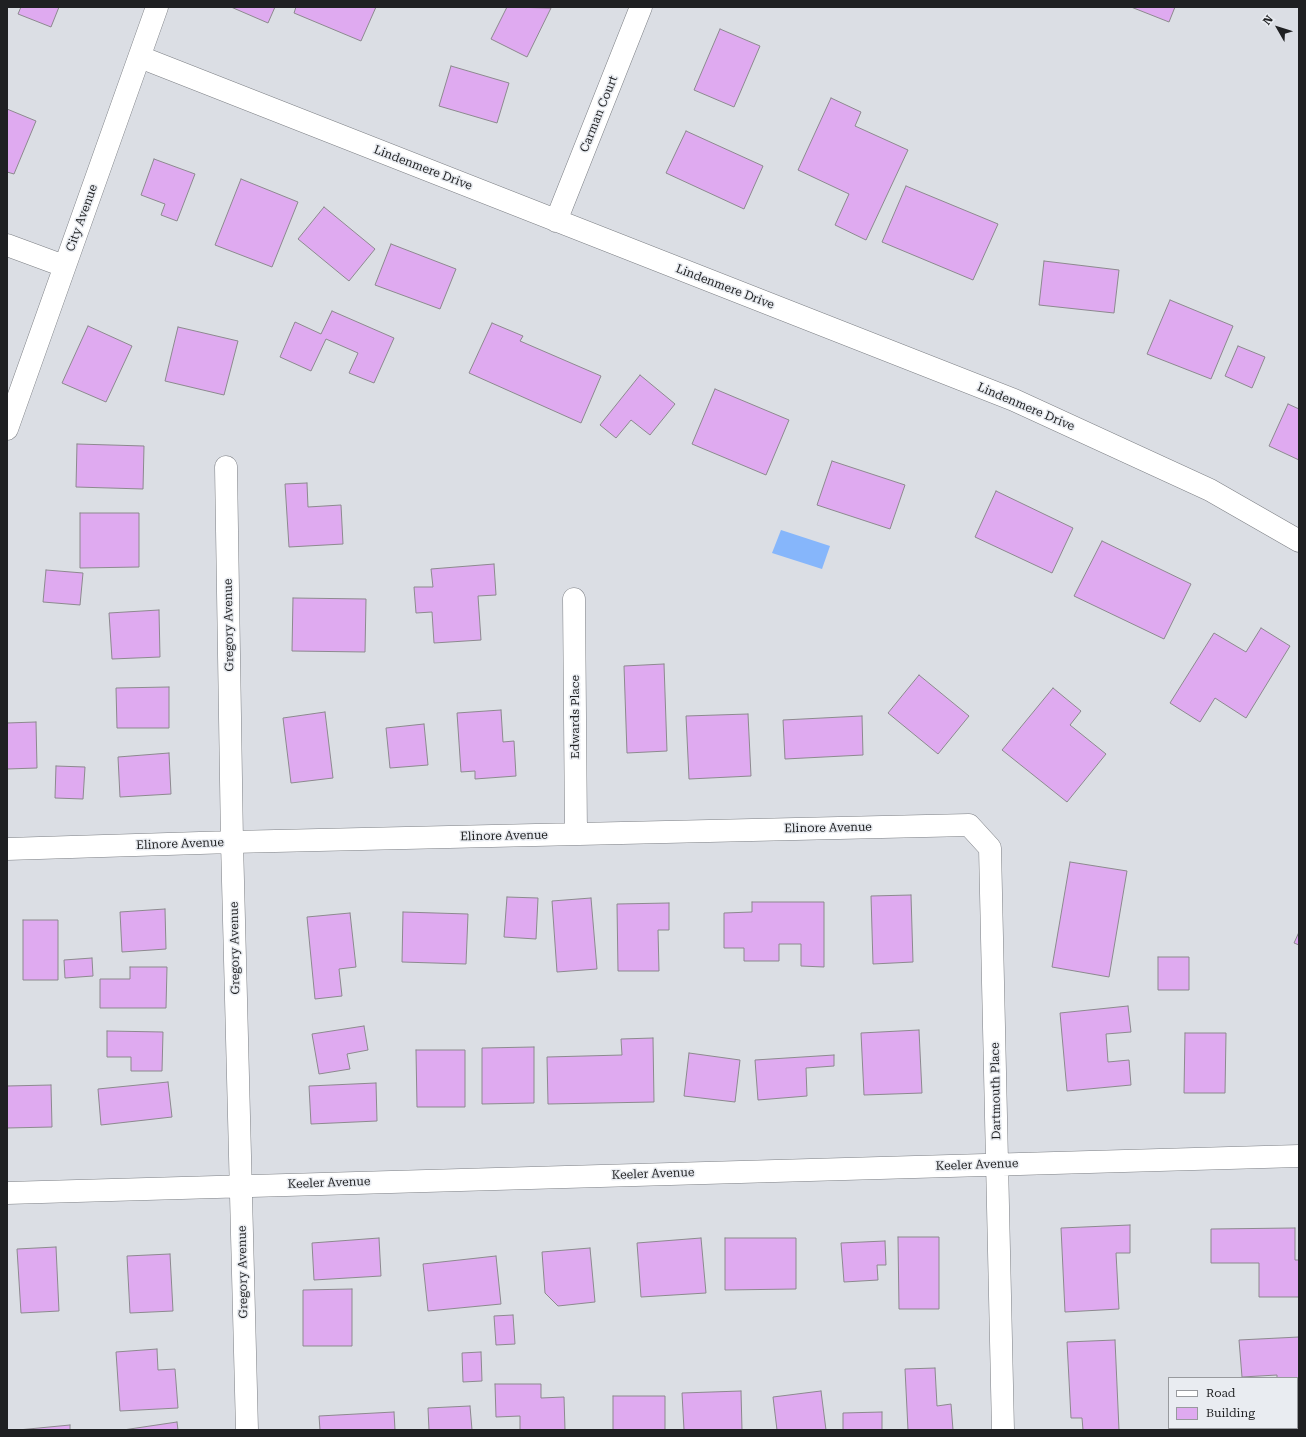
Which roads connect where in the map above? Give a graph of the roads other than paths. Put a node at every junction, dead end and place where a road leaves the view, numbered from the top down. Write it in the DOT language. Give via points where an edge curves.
graph roads {
  1 [pos="157,7"];
  2 [pos="641,7"];
  3 [pos="140,57"];
  4 [pos="556,221"];
  5 [pos="7,244"];
  6 [pos="64,266"];
  7 [pos="7,429"];
  8 [pos="226,467"];
  9 [pos="1299,541"];
  10 [pos="574,599"];
  11 [pos="576,834"];
  12 [pos="232,842"];
  13 [pos="990,848"];
  14 [pos="7,849"];
  15 [pos="1299,1156"];
  16 [pos="997,1164"];
  17 [pos="241,1185"];
  18 [pos="7,1193"];
  19 [pos="247,1430"];
  20 [pos="1003,1430"];
  1 -- 3 [label="street, City Avenue"];
  2 -- 4 [label="street, Carman Court"];
  3 -- 4 [label="street, Lindenmere Drive"];
  3 -- 6 [label="street, City Avenue"];
  4 -- 9 [label="street, Lindenmere Drive" via="1014,400 1210,490"];
  5 -- 6 [label="street"];
  6 -- 7 [label="street, City Avenue"];
  8 -- 12 [label="street, Gregory Avenue"];
  10 -- 11 [label="street, Edwards Place"];
  11 -- 12 [label="street, Elinore Avenue"];
  11 -- 13 [label="street, Elinore Avenue" via="970,825"];
  12 -- 14 [label="street, Elinore Avenue"];
  12 -- 17 [label="street, Gregory Avenue"];
  13 -- 16 [label="street, Dartmouth Place"];
  15 -- 16 [label="street, Keeler Avenue"];
  16 -- 17 [label="street, Keeler Avenue"];
  16 -- 20 [label="street, Dartmouth Place"];
  17 -- 18 [label="street, Keeler Avenue"];
  17 -- 19 [label="street, Gregory Avenue"];
}
